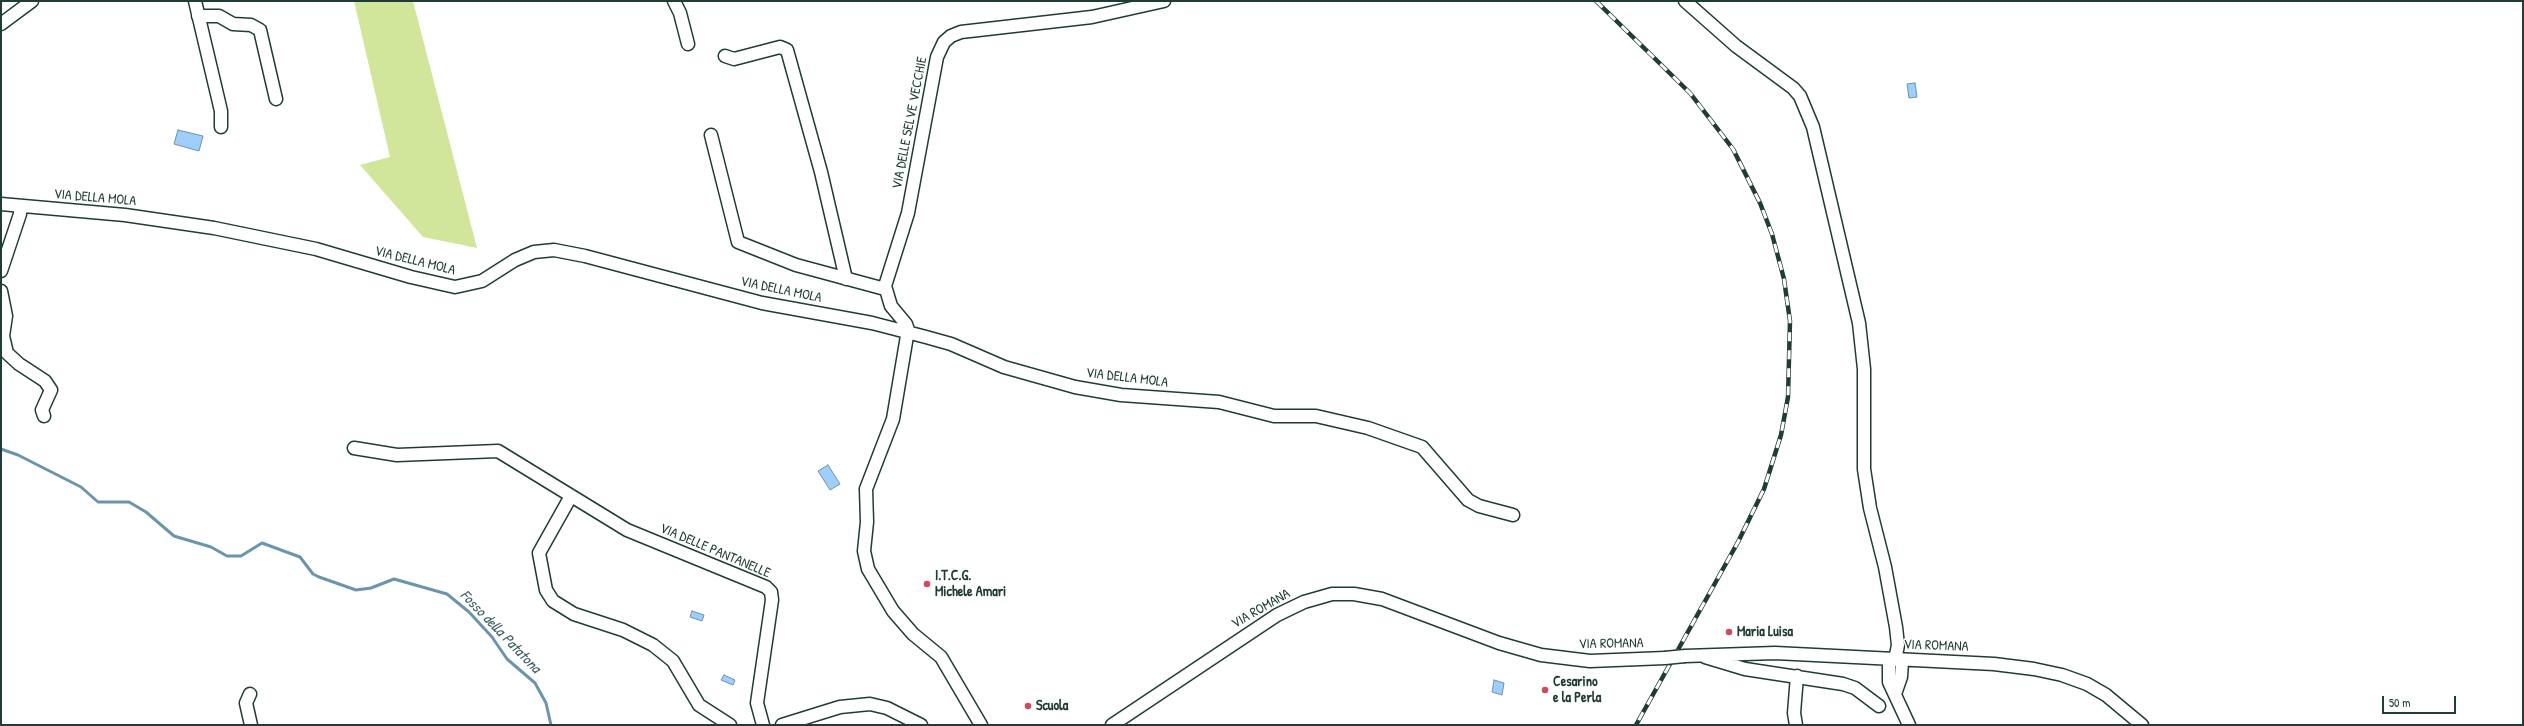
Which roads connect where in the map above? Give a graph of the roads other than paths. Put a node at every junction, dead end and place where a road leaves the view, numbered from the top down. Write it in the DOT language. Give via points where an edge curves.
graph roads {
  1 [pos="32,1"];
  2 [pos="195,1"];
  3 [pos="674,1"];
  4 [pos="1164,1"];
  5 [pos="1685,1"];
  6 [pos="198,16"];
  7 [pos="1,24"];
  8 [pos="688,44"];
  9 [pos="725,56"];
  10 [pos="276,99"];
  11 [pos="221,127"];
  12 [pos="711,135"];
  13 [pos="1,204"];
  14 [pos="20,206"];
  15 [pos="1,271"];
  16 [pos="846,279"];
  17 [pos="885,289"];
  18 [pos="1,291"];
  19 [pos="908,332"];
  20 [pos="2,338"];
  21 [pos="44,416"];
  22 [pos="354,448"];
  23 [pos="571,496"];
  24 [pos="1513,515"];
  25 [pos="1700,655"];
  26 [pos="1895,660"];
  27 [pos="1797,676"];
  28 [pos="250,694"];
  29 [pos="1879,706"];
  30 [pos="251,725"];
  31 [pos="730,725"];
  32 [pos="763,725"];
  33 [pos="782,725"];
  34 [pos="921,725"];
  35 [pos="981,725"];
  36 [pos="1112,725"];
  37 [pos="1796,725"];
  38 [pos="1909,725"];
  39 [pos="2142,725"];
  1 -- 7 [label="street"];
  2 -- 6 [label="street"];
  3 -- 8 [label="street"];
  4 -- 17 [label="street, VIA DELLE SELVE VECCHIE" via="1092,17 962,32 944,42 936,62 908,213"];
  5 -- 26 [label="street" via="1736,46 1793,88 1800,96 1813,127 1849,272 1861,337 1864,369 1864,469 1896,627 1898,645"];
  6 -- 10 [label="street" via="219,16 233,24 251,25 260,30"];
  6 -- 11 [label="street" via="221,112"];
  9 -- 16 [label="street" via="734,59 780,47 787,50 821,172"];
  12 -- 16 [label="street" via="738,242 796,264"];
  13 -- 14 [label="street, VIA DELLA MOLA"];
  14 -- 15 [label="street" via="20,214"];
  14 -- 19 [label="street, VIA DELLA MOLA" via="119,214 214,228 316,249 452,287 469,286 482,281 529,253 558,250 762,303"];
  16 -- 17 [label="street"];
  17 -- 19 [label="street" via="891,306 906,324"];
  18 -- 20 [label="street" via="6,316"];
  19 -- 24 [label="street, VIA DELLA MOLA" via="951,344 1004,367 1102,392 1219,402 1274,416 1316,416 1368,428 1422,447 1468,500 1479,506"];
  19 -- 35 [label="street" via="893,419 866,489 865,561 901,621 916,638 941,657"];
  20 -- 21 [label="street" via="11,358 50,386 50,395 42,410"];
  22 -- 23 [label="street, VIA DELLE PANTANELLE" via="397,455 496,451"];
  23 -- 31 [label="street" via="539,553 546,590 553,601 574,614 623,630 653,645 673,661 699,705"];
  23 -- 32 [label="street, VIA DELLE PANTANELLE" via="640,536 769,589 772,600 757,703"];
  25 -- 26 [label="street, VIA ROMANA" via="1775,653"];
  25 -- 27 [label="street" via="1738,668"];
  25 -- 36 [label="street, VIA ROMANA, bridge" via="1590,661 1541,655 1498,643 1382,599 1354,594 1332,594 1304,602 1277,615"];
  26 -- 38 [label="street" via="1901,677 1895,694"];
  26 -- 39 [label="street, VIA ROMANA" via="1994,664 2062,675 2087,684 2106,695"];
  27 -- 29 [label="street" via="1855,688"];
  27 -- 37 [label="street" via="1794,713"];
  28 -- 30 [label="street" via="246,703"];
  33 -- 34 [label="street" via="840,707 870,704 887,708"];
}
